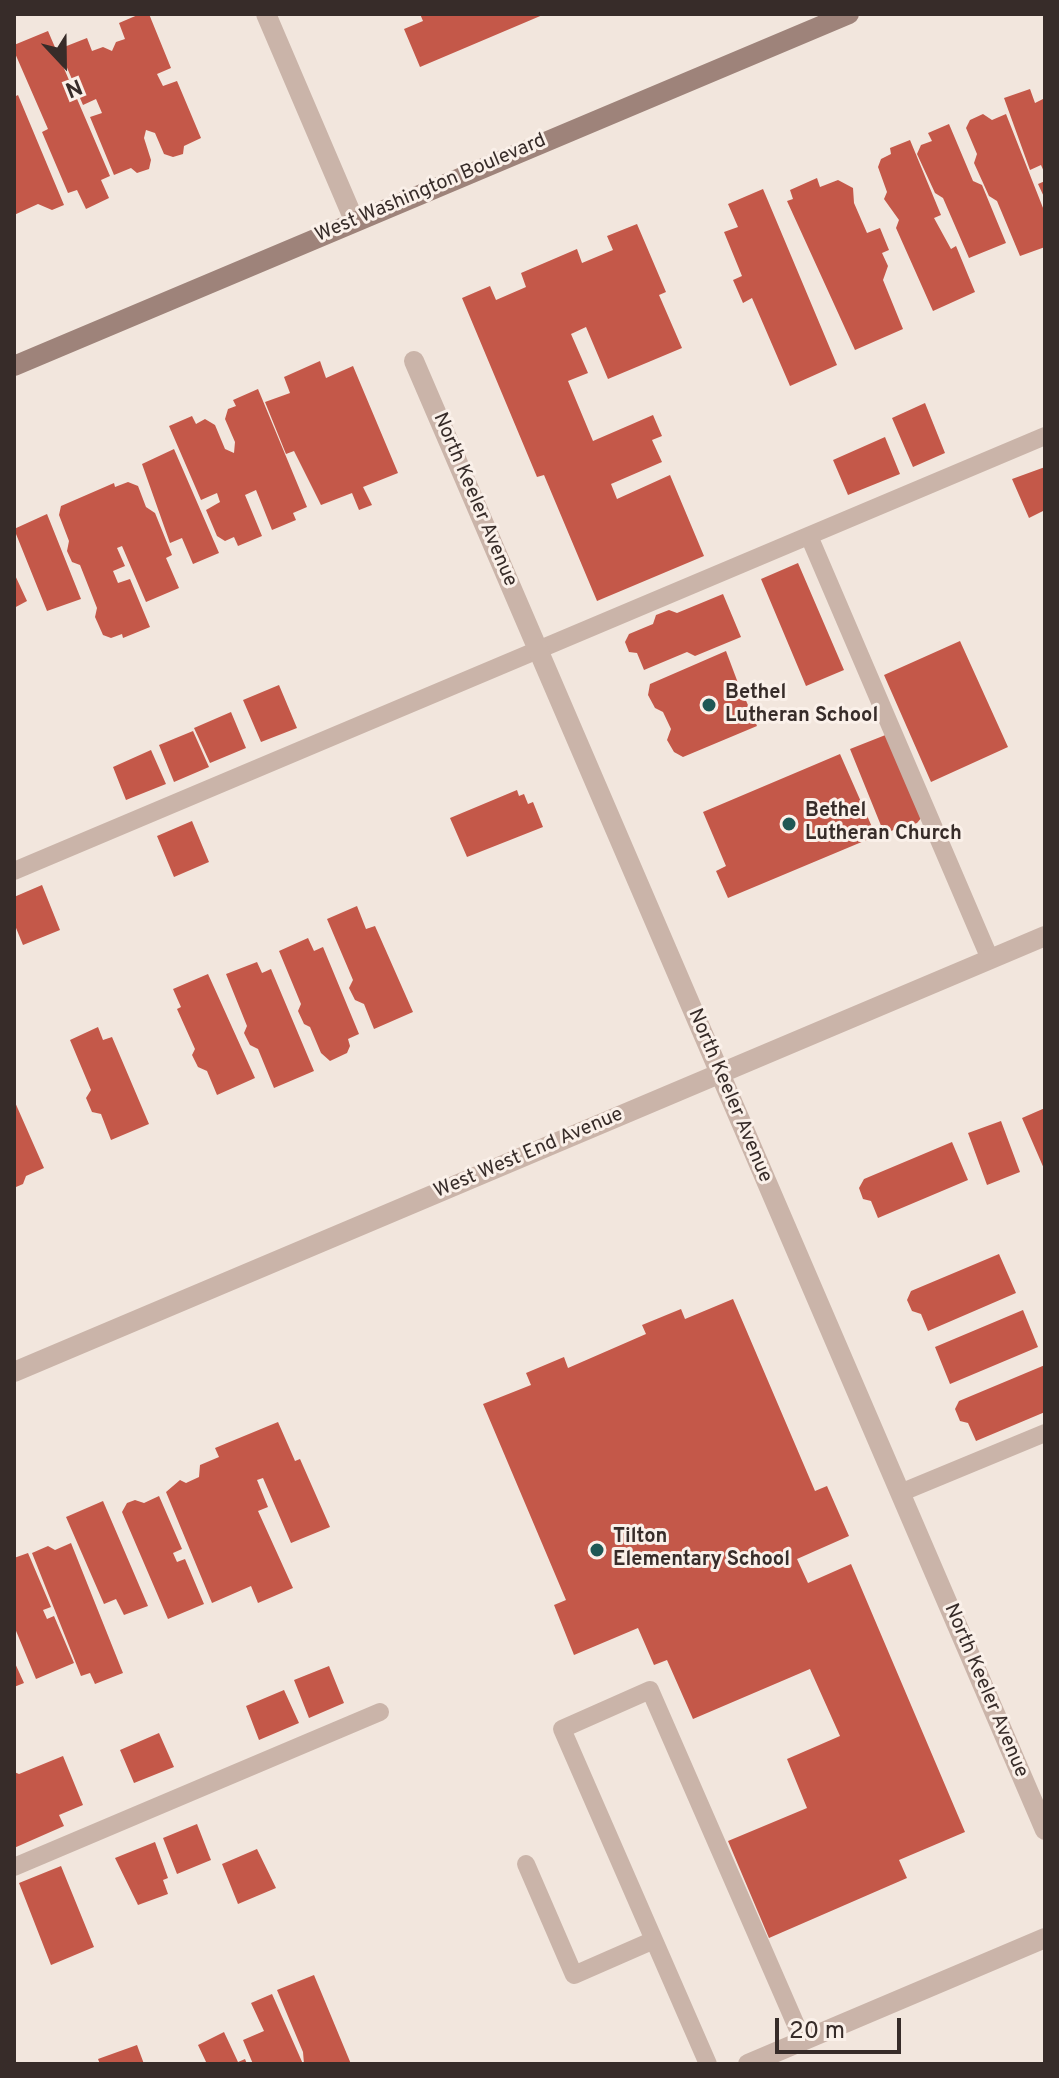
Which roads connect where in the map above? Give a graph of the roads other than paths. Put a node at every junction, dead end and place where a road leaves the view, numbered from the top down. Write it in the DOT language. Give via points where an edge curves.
graph roads {
  1 [pos="266,14"];
  2 [pos="849,14"];
  3 [pos="354,220"];
  4 [pos="414,361"];
  5 [pos="14,366"];
  6 [pos="1045,436"];
  7 [pos="809,536"];
  8 [pos="538,650"];
  9 [pos="14,871"];
  10 [pos="1045,936"];
  11 [pos="990,959"];
  12 [pos="719,1074"];
  13 [pos="14,1372"];
  14 [pos="1045,1433"];
  15 [pos="900,1493"];
  16 [pos="380,1712"];
  17 [pos="1045,1830"];
  18 [pos="526,1864"];
  19 [pos="14,1867"];
  20 [pos="1045,1938"];
  21 [pos="654,1940"];
  22 [pos="803,2041"];
  23 [pos="708,2064"];
  24 [pos="748,2064"];
  1 -- 3 [label="street"];
  2 -- 3 [label="street, West Washington Boulevard"];
  3 -- 5 [label="street, West Washington Boulevard"];
  4 -- 8 [label="street, North Keeler Avenue"];
  6 -- 7 [label="lane"];
  7 -- 8 [label="lane"];
  7 -- 11 [label="lane"];
  8 -- 9 [label="lane"];
  8 -- 12 [label="street, North Keeler Avenue"];
  10 -- 11 [label="street, West West End Avenue"];
  11 -- 12 [label="street, West West End Avenue"];
  12 -- 13 [label="street, West West End Avenue"];
  12 -- 15 [label="street, North Keeler Avenue"];
  14 -- 15 [label="lane"];
  15 -- 17 [label="street, North Keeler Avenue"];
  16 -- 19 [label="lane"];
  18 -- 21 [label="lane" via="574,1975"];
  20 -- 22 [label="street"];
  21 -- 22 [label="lane" via="562,1729 650,1690"];
  21 -- 23 [label="lane"];
  22 -- 24 [label="street"];
}
